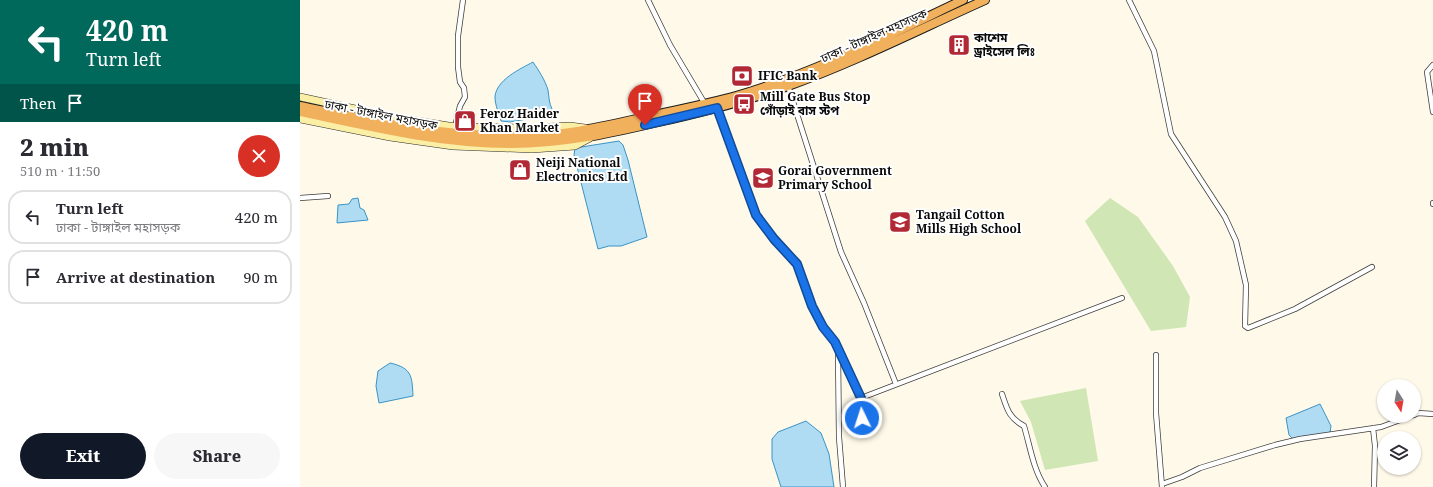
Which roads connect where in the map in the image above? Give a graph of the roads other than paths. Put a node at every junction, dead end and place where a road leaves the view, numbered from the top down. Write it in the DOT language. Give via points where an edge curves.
graph roads {
  1 [pos="463,0"];
  2 [pos="648,0"];
  3 [pos="963,0"];
  4 [pos="985,0"];
  5 [pos="1129,0"];
  6 [pos="1433,65"];
  7 [pos="788,86"];
  8 [pos="300,98"];
  9 [pos="705,104"];
  10 [pos="300,106"];
  11 [pos="717,108"];
  12 [pos="300,112"];
  13 [pos="1433,112"];
  14 [pos="300,119"];
  15 [pos="455,127"];
  16 [pos="591,133"];
  17 [pos="328,196"];
  18 [pos="300,198"];
  19 [pos="1372,267"];
  20 [pos="1122,298"];
  21 [pos="838,350"];
  22 [pos="1156,355"];
  23 [pos="896,384"];
  24 [pos="1002,394"];
  25 [pos="861,398"];
  26 [pos="1421,413"];
  27 [pos="1433,414"];
  28 [pos="1392,423"];
  29 [pos="1373,428"];
  30 [pos="862,429"];
  31 [pos="1162,485"];
  32 [pos="843,487"];
  33 [pos="1045,487"];
  34 [pos="1374,487"];
  1 -- 15 [label="street" via="458,36 458,67 465,97"];
  2 -- 9 [label="street" via="670,45"];
  3 -- 9 [label="highway, ঢাকা - টাঙ্গাইল মহাসড়ক" via="831,62 737,96"];
  4 -- 7 [label="highway, ঢাকা - টাঙ্গাইল মহাসড়ক"];
  5 -- 19 [label="street" via="1154,51 1171,134 1226,217 1236,241 1246,285 1245,326 1248,328 1295,309"];
  6 -- 13 [label="street" via="1426,72"];
  7 -- 11 [label="highway, ঢাকা - টাঙ্গাইল মহাসড়ক"];
  7 -- 23 [label="street" via="841,252"];
  8 -- 15 [label="main road"];
  9 -- 16 [label="highway, ঢাকা - টাঙ্গাইল মহাসড়ক"];
  10 -- 16 [label="highway, ঢাকা - টাঙ্গাইল মহাসড়ক" via="397,126 454,133 512,136"];
  11 -- 16 [label="highway, ঢাকা - টাঙ্গাইল মহাসড়ক"];
  11 -- 21 [label="street" via="756,215 797,264 812,306"];
  12 -- 16 [label="highway, ঢাকা - টাঙ্গাইল মহাসড়ক" via="445,140 511,144 555,142"];
  14 -- 16 [label="main road" via="390,137 453,146 532,149 575,146"];
  15 -- 16 [label="main road" via="570,126"];
  17 -- 18 [label="street"];
  20 -- 23 [label="street"];
  21 -- 25 [label="street"];
  21 -- 32 [label="street" via="839,437"];
  22 -- 31 [label="street" via="1156,413"];
  23 -- 25 [label="street"];
  24 -- 33 [label="street" via="1009,413 1024,426 1035,465"];
  25 -- 30 [label="street"];
  26 -- 27 [label="street"];
  28 -- 29 [label="street"];
  29 -- 31 [label="street" via="1275,445 1200,468"];
  29 -- 34 [label="street" via="1376,446"];
}
